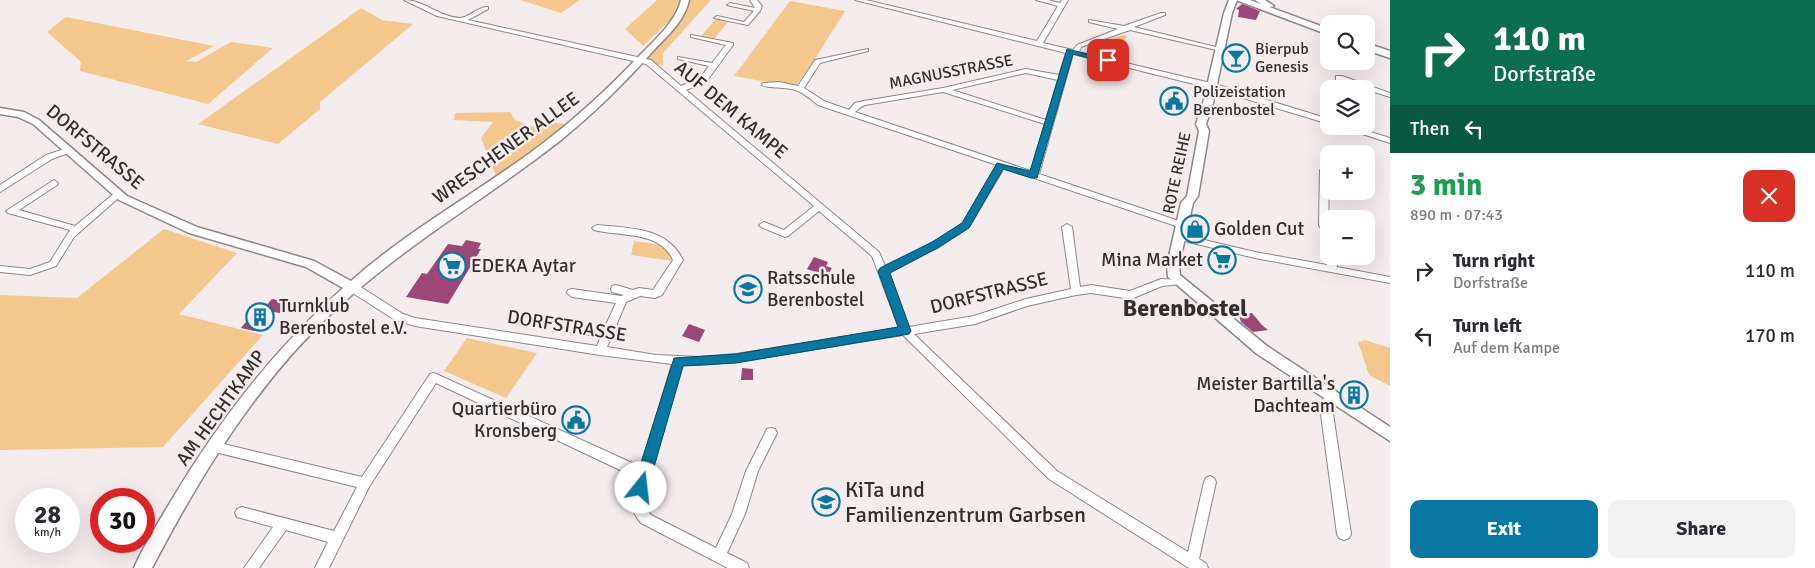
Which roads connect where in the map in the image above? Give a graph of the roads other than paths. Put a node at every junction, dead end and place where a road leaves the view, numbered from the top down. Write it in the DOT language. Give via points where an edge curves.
graph roads {
  1 [pos="407,0"];
  2 [pos="686,0"];
  3 [pos="753,0"];
  4 [pos="858,0"];
  5 [pos="1039,0"];
  6 [pos="1233,0"];
  7 [pos="1241,0"];
  8 [pos="1252,0"];
  9 [pos="1259,0"];
  10 [pos="1063,3"];
  11 [pos="730,5"];
  12 [pos="1270,6"];
  13 [pos="486,8"];
  14 [pos="758,10"];
  15 [pos="1163,14"];
  16 [pos="717,18"];
  17 [pos="462,20"];
  18 [pos="1091,21"];
  19 [pos="1320,26"];
  20 [pos="1320,27"];
  21 [pos="1128,28"];
  22 [pos="693,36"];
  23 [pos="1039,43"];
  24 [pos="1375,47"];
  25 [pos="1220,49"];
  26 [pos="866,50"];
  27 [pos="1073,52"];
  28 [pos="1390,53"];
  29 [pos="680,58"];
  30 [pos="640,60"];
  31 [pos="714,66"];
  32 [pos="1061,78"];
  33 [pos="1339,78"];
  34 [pos="766,85"];
  35 [pos="1212,86"];
  36 [pos="681,89"];
  37 [pos="800,89"];
  38 [pos="943,90"];
  39 [pos="1390,96"];
  40 [pos="0,111"];
  41 [pos="850,113"];
  42 [pos="1320,119"];
  43 [pos="1049,123"];
  44 [pos="1371,135"];
  45 [pos="1390,141"];
  46 [pos="68,150"];
  47 [pos="1001,165"];
  48 [pos="1034,176"];
  49 [pos="54,182"];
  50 [pos="2,187"];
  51 [pos="119,194"];
  52 [pos="820,206"];
  53 [pos="764,225"];
  54 [pos="1182,225"];
  55 [pos="1066,227"];
  56 [pos="597,228"];
  57 [pos="76,229"];
  58 [pos="1179,237"];
  59 [pos="1332,265"];
  60 [pos="0,269"];
  61 [pos="1332,269"];
  62 [pos="884,271"];
  63 [pos="1390,280"];
  64 [pos="1178,282"];
  65 [pos="352,287"];
  66 [pos="616,289"];
  67 [pos="1076,290"];
  68 [pos="572,294"];
  69 [pos="633,294"];
  70 [pos="622,300"];
  71 [pos="558,326"];
  72 [pos="905,331"];
  73 [pos="607,334"];
  74 [pos="600,351"];
  75 [pos="678,361"];
  76 [pos="1333,398"];
  77 [pos="771,432"];
  78 [pos="1390,435"];
  79 [pos="215,447"];
  80 [pos="644,475"];
  81 [pos="1210,482"];
  82 [pos="365,483"];
  83 [pos="242,513"];
  84 [pos="284,523"];
  85 [pos="1344,534"];
  86 [pos="336,538"];
  87 [pos="718,556"];
  88 [pos="1197,565"];
  89 [pos="143,568"];
  90 [pos="251,568"];
  91 [pos="322,568"];
  92 [pos="742,568"];
  1 -- 17 [label="street, AUF DEM KAMPE" via="434,13"];
  2 -- 30 [label="street, WRESCHENER ALLEE" via="673,24"];
  3 -- 14 [label="street" via="760,6"];
  4 -- 23 [label="street"];
  5 -- 10 [label="street"];
  6 -- 25 [label="street, ROTE REIHE"];
  7 -- 20 [label="main road"];
  8 -- 12 [label="main road"];
  9 -- 12 [label="street"];
  10 -- 23 [label="street"];
  11 -- 14 [label="street"];
  12 -- 19 [label="main road"];
  13 -- 17 [label="street"];
  14 -- 16 [label="street" via="746,24"];
  15 -- 21 [label="street"];
  17 -- 30 [label="street, AUF DEM KAMPE"];
  18 -- 21 [label="street"];
  21 -- 25 [label="street"];
  21 -- 27 [label="street" via="1079,46"];
  22 -- 31 [label="street" via="731,44"];
  23 -- 27 [label="street"];
  24 -- 28 [label="main road"];
  25 -- 35 [label="street, ROTE REIHE"];
  26 -- 37 [label="street" via="817,61"];
  27 -- 32 [label="street"];
  27 -- 35 [label="street"];
  29 -- 31 [label="street"];
  30 -- 36 [label="street, AUF DEM KAMPE" via="648,62"];
  30 -- 65 [label="street, WRESCHENER ALLEE" via="591,110 556,138 406,244"];
  31 -- 36 [label="street" via="703,80"];
  32 -- 38 [label="street, MAGNUSSTRASSE" via="1026,71"];
  32 -- 43 [label="street"];
  33 -- 39 [label="street"];
  34 -- 37 [label="street" via="779,84"];
  35 -- 42 [label="street"];
  35 -- 54 [label="street, ROTE REIHE" via="1201,124 1204,131 1192,196"];
  36 -- 52 [label="street, AUF DEM KAMPE"];
  37 -- 41 [label="street" via="821,102"];
  38 -- 41 [label="street, MAGNUSSTRASSE" via="864,103"];
  38 -- 43 [label="street"];
  40 -- 46 [label="street, DORFSTRASSE" via="29,116"];
  41 -- 47 [label="street"];
  43 -- 48 [label="street"];
  44 -- 45 [label="street"];
  46 -- 50 [label="street" via="49,157"];
  46 -- 51 [label="street, DORFSTRASSE"];
  47 -- 48 [label="street"];
  47 -- 62 [label="street" via="966,226"];
  48 -- 54 [label="street"];
  49 -- 57 [label="street" via="11,211"];
  51 -- 57 [label="street"];
  51 -- 65 [label="street, DORFSTRASSE" via="133,204 182,226 310,264"];
  52 -- 53 [label="street" via="785,234"];
  52 -- 62 [label="street, AUF DEM KAMPE" via="876,254"];
  54 -- 58 [label="street, ROTE REIHE"];
  55 -- 67 [label="street"];
  56 -- 69 [label="street" via="656,236 676,255 676,265 658,292"];
  57 -- 60 [label="street" via="53,264 46,268 30,272"];
  58 -- 61 [label="street"];
  58 -- 64 [label="street, ROTE REIHE" via="1172,269"];
  59 -- 61 [label="street"];
  61 -- 63 [label="street"];
  62 -- 72 [label="street, AUF DEM KAMPE"];
  64 -- 67 [label="street, DORFSTRASSE" via="1156,285 1131,295"];
  64 -- 76 [label="street" via="1249,340"];
  65 -- 74 [label="street, DORFSTRASSE" via="399,317 415,322"];
  65 -- 79 [label="street, AM HECHTKAMP" via="280,359"];
  66 -- 69 [label="street"];
  67 -- 72 [label="street, DORFSTRASSE" via="975,320"];
  68 -- 70 [label="street"];
  69 -- 70 [label="street"];
  70 -- 73 [label="street"];
  71 -- 73 [label="street"];
  72 -- 75 [label="street, DORFSTRASSE" via="736,358"];
  72 -- 88 [label="street" via="1053,475"];
  73 -- 74 [label="street"];
  74 -- 75 [label="street, DORFSTRASSE"];
  75 -- 80 [label="street"];
  76 -- 78 [label="street"];
  76 -- 85 [label="street" via="1326,407"];
  77 -- 87 [label="street"];
  79 -- 82 [label="street"];
  79 -- 89 [label="street, AM HECHTKAMP"];
  80 -- 82 [label="street" via="434,377"];
  80 -- 87 [label="street" via="637,501 639,511 646,519"];
  81 -- 88 [label="street"];
  82 -- 86 [label="street"];
  83 -- 84 [label="street"];
  84 -- 86 [label="street"];
  84 -- 90 [label="street"];
  86 -- 91 [label="street"];
  87 -- 92 [label="street"];
}
